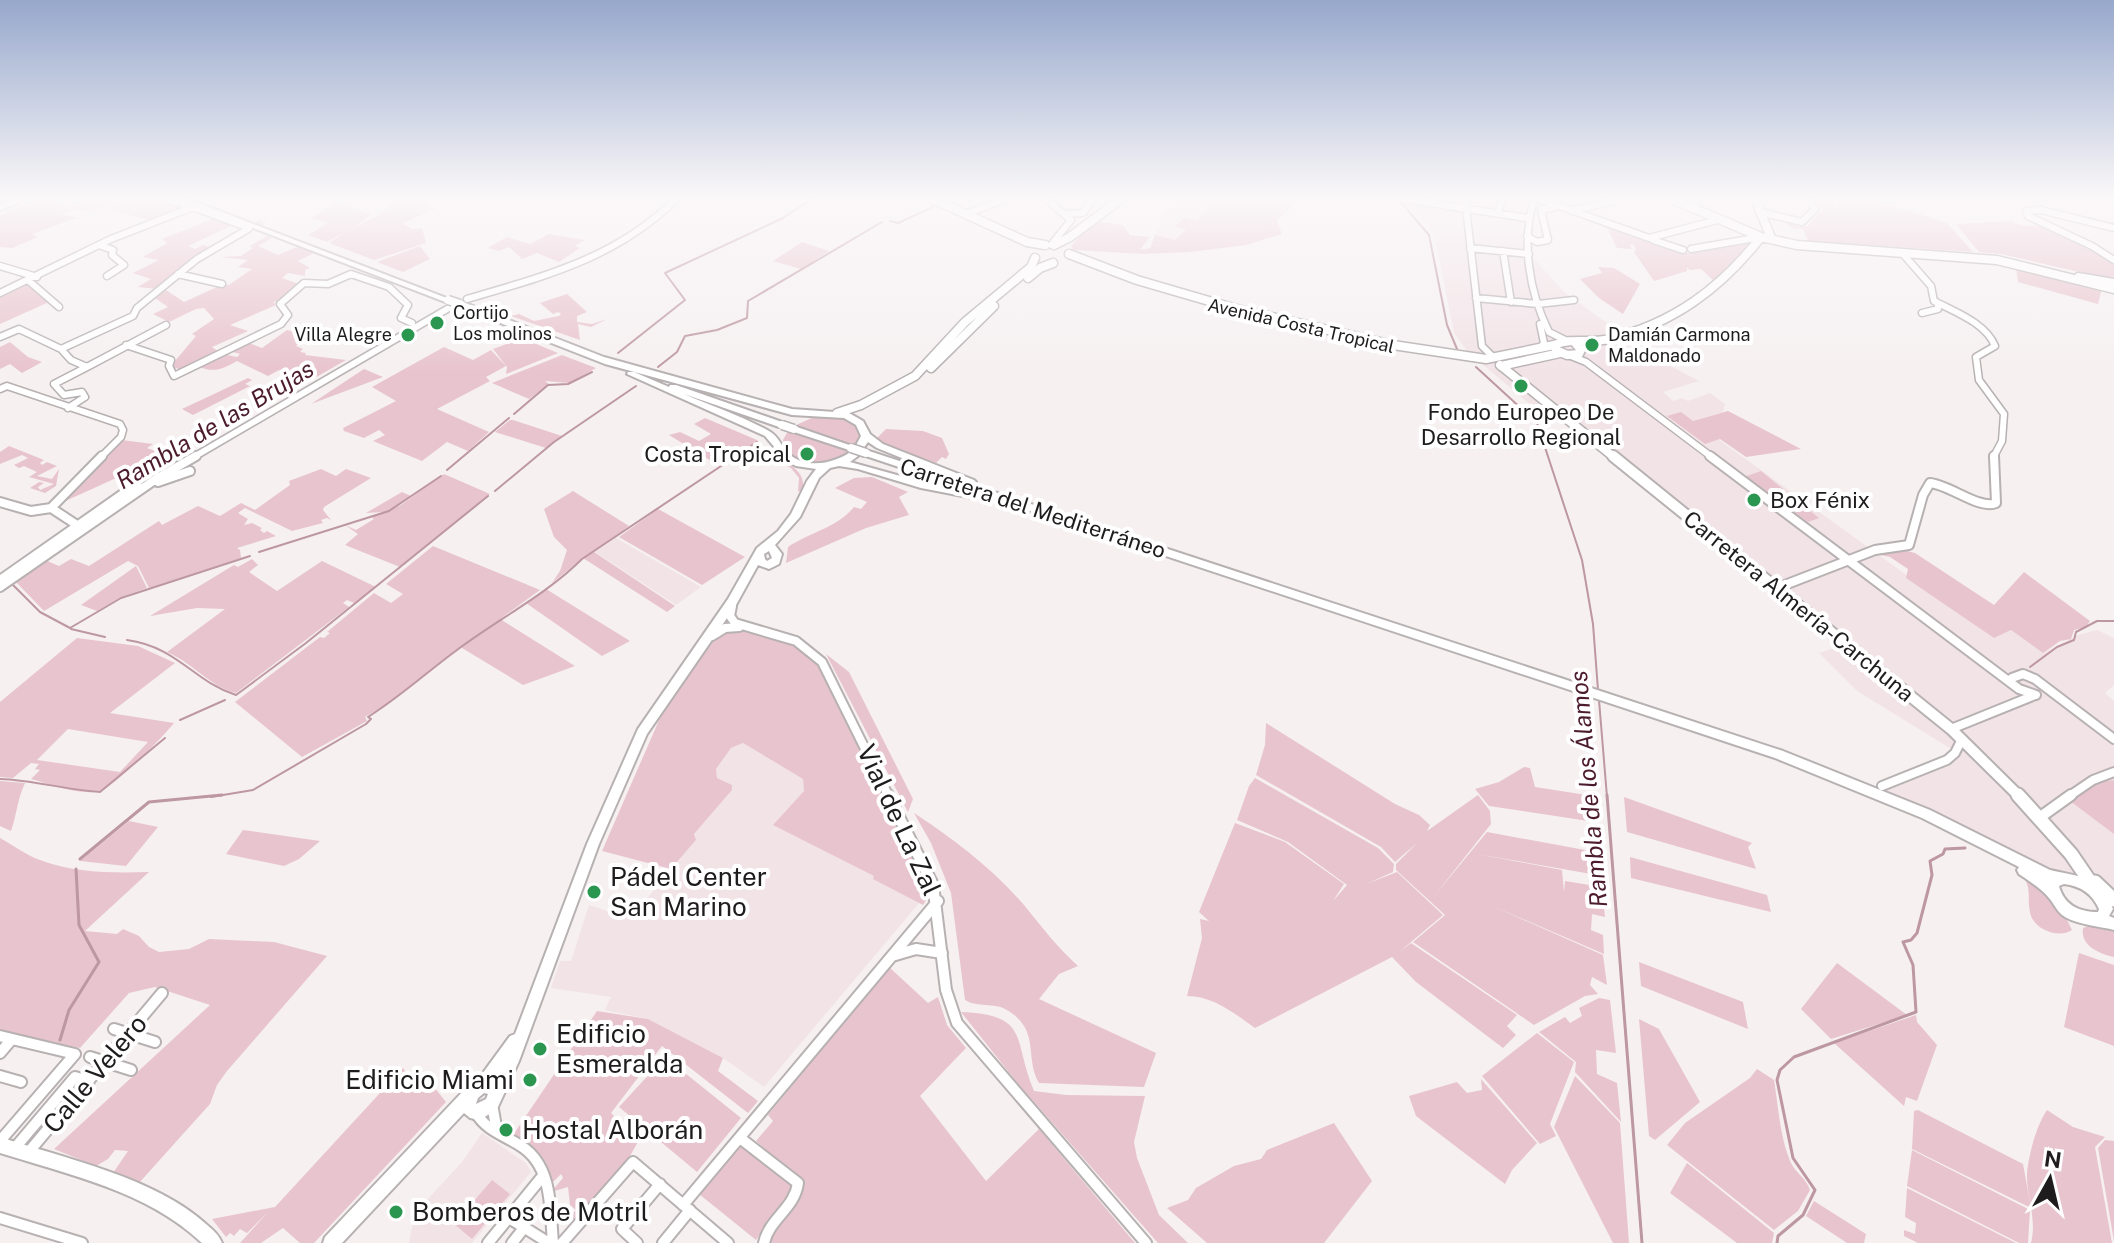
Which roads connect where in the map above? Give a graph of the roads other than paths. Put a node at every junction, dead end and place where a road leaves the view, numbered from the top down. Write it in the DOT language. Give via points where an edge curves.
graph roads {
  1 [pos="76,257"];
  2 [pos="114,257"];
  3 [pos="200,257"];
  4 [pos="338,257"];
  5 [pos="592,257"];
  6 [pos="1033,257"];
  7 [pos="1059,257"];
  8 [pos="1072,257"];
  9 [pos="1471,257"];
  10 [pos="1504,257"];
  11 [pos="1530,257"];
  12 [pos="1742,257"];
  13 [pos="1906,257"];
  14 [pos="1983,257"];
  15 [pos="1983,257"];
  16 [pos="0,266"];
  17 [pos="178,274"];
  18 [pos="107,276"];
  19 [pos="37,277"];
  20 [pos="29,281"];
  21 [pos="222,284"];
  22 [pos="2114,286"];
  23 [pos="0,293"];
  24 [pos="1476,298"];
  25 [pos="1574,300"];
  26 [pos="457,301"];
  27 [pos="1511,302"];
  28 [pos="1538,303"];
  29 [pos="1938,304"];
  30 [pos="59,307"];
  31 [pos="1922,313"];
  32 [pos="412,323"];
  33 [pos="166,325"];
  34 [pos="1542,332"];
  35 [pos="0,337"];
  36 [pos="1554,344"];
  37 [pos="126,345"];
  38 [pos="1576,347"];
  39 [pos="1540,348"];
  40 [pos="61,349"];
  41 [pos="1560,353"];
  42 [pos="1506,354"];
  43 [pos="1571,356"];
  44 [pos="1480,359"];
  45 [pos="604,360"];
  46 [pos="1586,362"];
  47 [pos="1517,364"];
  48 [pos="87,367"];
  49 [pos="627,370"];
  50 [pos="1521,381"];
  51 [pos="0,389"];
  52 [pos="68,408"];
  53 [pos="819,413"];
  54 [pos="837,413"];
  55 [pos="860,423"];
  56 [pos="866,436"];
  57 [pos="779,444"];
  58 [pos="791,460"];
  59 [pos="832,464"];
  60 [pos="190,471"];
  61 [pos="154,480"];
  62 [pos="807,489"];
  63 [pos="0,502"];
  64 [pos="51,508"];
  65 [pos="1083,524"];
  66 [pos="80,526"];
  67 [pos="782,534"];
  68 [pos="1834,550"];
  69 [pos="778,551"];
  70 [pos="760,553"];
  71 [pos="1860,556"];
  72 [pos="1848,561"];
  73 [pos="771,563"];
  74 [pos="1837,565"];
  75 [pos="1861,571"];
  76 [pos="750,574"];
  77 [pos="0,580"];
  78 [pos="0,587"];
  79 [pos="1777,588"];
  80 [pos="732,602"];
  81 [pos="744,627"];
  82 [pos="704,642"];
  83 [pos="2015,684"];
  84 [pos="2039,690"];
  85 [pos="2012,705"];
  86 [pos="1951,729"];
  87 [pos="1962,739"];
  88 [pos="2114,739"];
  89 [pos="2113,774"];
  90 [pos="1882,786"];
  91 [pos="1889,799"];
  92 [pos="2039,818"];
  93 [pos="2063,846"];
  94 [pos="2064,878"];
  95 [pos="2052,892"];
  96 [pos="938,901"];
  97 [pos="2108,902"];
  98 [pos="2097,919"];
  99 [pos="2114,924"];
  100 [pos="942,953"];
  101 [pos="891,956"];
  102 [pos="162,993"];
  103 [pos="114,1029"];
  104 [pos="128,1034"];
  105 [pos="520,1034"];
  106 [pos="0,1036"];
  107 [pos="12,1039"];
  108 [pos="155,1042"];
  109 [pos="0,1053"];
  110 [pos="90,1057"];
  111 [pos="105,1062"];
  112 [pos="131,1070"];
  113 [pos="0,1076"];
  114 [pos="21,1082"];
  115 [pos="475,1100"];
  116 [pos="494,1100"];
  117 [pos="5,1127"];
  118 [pos="497,1133"];
  119 [pos="740,1138"];
  120 [pos="10,1147"];
  121 [pos="542,1177"];
  122 [pos="660,1184"];
  123 [pos="687,1208"];
  124 [pos="0,1218"];
  125 [pos="509,1218"];
  126 [pos="524,1228"];
  127 [pos="722,1241"];
  128 [pos="82,1243"];
  129 [pos="214,1243"];
  130 [pos="331,1243"];
  131 [pos="488,1243"];
  132 [pos="512,1243"];
  133 [pos="551,1243"];
  134 [pos="562,1243"];
  135 [pos="637,1243"];
  136 [pos="663,1243"];
  137 [pos="764,1243"];
  138 [pos="1146,1243"];
  1 -- 19 [label="street"];
  2 -- 18 [label="street" via="124,265"];
  3 -- 17 [label="street"];
  4 -- 26 [label="highway, Carretera del Mediterráneo"];
  5 -- 26 [label="street"];
  6 -- 54 [label="main road" via="1031,267 965,322 915,376"];
  7 -- 55 [label="main road" via="1006,296 920,378 866,408"];
  8 -- 44 [label="main road, Avenida Costa Tropical" via="1249,313"];
  9 -- 24 [label="street"];
  10 -- 27 [label="street"];
  11 -- 28 [label="street"];
  12 -- 38 [label="main road" via="1715,294 1689,315 1643,336"];
  13 -- 29 [label="street" via="1931,286"];
  14 -- 22 [label="main road"];
  15 -- 22 [label="main road"];
  16 -- 19 [label="street"];
  17 -- 21 [label="street"];
  17 -- 40 [label="street" via="133,316"];
  19 -- 20 [label="street"];
  20 -- 23 [label="street"];
  20 -- 30 [label="street"];
  24 -- 27 [label="street"];
  24 -- 44 [label="street"];
  25 -- 28 [label="street"];
  26 -- 32 [label="street"];
  26 -- 45 [label="highway, Carretera del Mediterráneo"];
  26 -- 61 [label="street"];
  27 -- 28 [label="street"];
  28 -- 34 [label="street"];
  28 -- 38 [label="street" via="1549,332"];
  29 -- 31 [label="street" via="1938,309"];
  29 -- 71 [label="street" via="1974,322 1994,341 1995,346 1976,357 1979,380 2004,414 2002,441 1992,459 1996,503 1983,505 1930,483 1909,545"];
  32 -- 37 [label="street" via="401,318 408,305 389,287 351,274 328,284 305,279 280,304 288,315 281,324 174,376 171,360"];
  32 -- 66 [label="street" via="170,464"];
  33 -- 37 [label="street"];
  34 -- 36 [label="street"];
  34 -- 39 [label="street"];
  35 -- 40 [label="street" via="19,329"];
  36 -- 38 [label="main road"];
  36 -- 39 [label="main road"];
  36 -- 41 [label="main road"];
  37 -- 48 [label="street"];
  38 -- 43 [label="main road"];
  38 -- 46 [label="street"];
  39 -- 42 [label="main road"];
  40 -- 48 [label="street"];
  41 -- 43 [label="main road"];
  41 -- 47 [label="main road, Avenida Costa Tropical"];
  42 -- 44 [label="main road"];
  42 -- 47 [label="main road"];
  43 -- 46 [label="street"];
  44 -- 47 [label="main road, Avenida Costa Tropical"];
  44 -- 50 [label="main road, Carretera Almería-Carchuna"];
  45 -- 49 [label="highway, Carretera del Mediterráneo"];
  45 -- 53 [label="highway" via="764,405"];
  46 -- 68 [label="street"];
  47 -- 50 [label="main road, Carretera Almería-Carchuna"];
  48 -- 52 [label="street" via="54,384 64,395 82,392 85,397"];
  49 -- 57 [label="highway" via="768,434"];
  49 -- 65 [label="highway, Carretera del Mediterráneo, bridge"];
  50 -- 79 [label="main road, Carretera Almería-Carchuna"];
  51 -- 52 [label="street" via="7,386"];
  52 -- 64 [label="street" via="120,424 123,430"];
  53 -- 54 [label="highway"];
  53 -- 57 [label="highway" via="796,421"];
  54 -- 55 [label="highway"];
  55 -- 56 [label="highway"];
  56 -- 59 [label="highway" via="858,452"];
  56 -- 65 [label="highway" via="880,446"];
  57 -- 58 [label="highway"];
  58 -- 59 [label="highway"];
  58 -- 62 [label="highway" via="802,470"];
  59 -- 62 [label="highway" via="813,476"];
  59 -- 65 [label="highway" via="859,466"];
  60 -- 61 [label="street"];
  61 -- 66 [label="street"];
  62 -- 67 [label="highway"];
  63 -- 64 [label="street" via="31,511"];
  64 -- 66 [label="street"];
  65 -- 91 [label="highway, Carretera del Mediterráneo" via="1779,754"];
  66 -- 77 [label="street"];
  66 -- 78 [label="street"];
  67 -- 69 [label="highway"];
  67 -- 70 [label="highway"];
  68 -- 71 [label="street"];
  68 -- 72 [label="street"];
  68 -- 74 [label="street" via="1841,558"];
  69 -- 70 [label="highway"];
  69 -- 73 [label="highway"];
  70 -- 73 [label="highway" via="762,562"];
  70 -- 76 [label="highway"];
  71 -- 72 [label="street"];
  71 -- 75 [label="street"];
  72 -- 74 [label="street"];
  72 -- 75 [label="street"];
  73 -- 76 [label="highway"];
  74 -- 75 [label="street"];
  74 -- 79 [label="street"];
  75 -- 83 [label="street"];
  76 -- 80 [label="highway"];
  79 -- 86 [label="main road, Carretera Almería-Carchuna"];
  80 -- 81 [label="street" via="731,619"];
  80 -- 82 [label="highway"];
  81 -- 82 [label="street" via="725,628"];
  81 -- 96 [label="street, Vial de La Zal" via="796,641 822,662"];
  82 -- 105 [label="highway" via="642,732"];
  83 -- 84 [label="street"];
  83 -- 84 [label="street" via="2023,674"];
  83 -- 85 [label="street"];
  84 -- 85 [label="street"];
  84 -- 88 [label="street" via="2051,690"];
  85 -- 86 [label="street"];
  86 -- 87 [label="main road, Carretera Almería-Carchuna"];
  87 -- 90 [label="street" via="1947,760"];
  87 -- 92 [label="main road, Carretera Almería-Carchuna"];
  89 -- 92 [label="street" via="2093,780"];
  91 -- 94 [label="highway, Carretera del Mediterráneo"];
  91 -- 95 [label="highway, Carretera del Mediterráneo" via="2027,871"];
  92 -- 93 [label="main road, Carretera Almería-Carchuna"];
  93 -- 94 [label="main road" via="2070,861"];
  93 -- 97 [label="main road, Carretera Almería-Carchuna"];
  94 -- 95 [label="highway"];
  94 -- 97 [label="highway, Carretera del Mediterráneo" via="2084,883"];
  95 -- 98 [label="highway, Carretera del Mediterráneo" via="2068,911"];
  96 -- 100 [label="street, Vial de La Zal"];
  96 -- 101 [label="street"];
  97 -- 98 [label="highway" via="2105,914"];
  98 -- 99 [label="highway"];
  100 -- 101 [label="street" via="916,949"];
  100 -- 138 [label="street, Vial de La Zal" via="949,1007 963,1031"];
  101 -- 119 [label="street"];
  102 -- 104 [label="street, Calle Velero"];
  103 -- 104 [label="street"];
  104 -- 108 [label="street"];
  104 -- 111 [label="street, Calle Velero"];
  105 -- 115 [label="highway"];
  105 -- 116 [label="highway"];
  106 -- 107 [label="street"];
  107 -- 109 [label="street"];
  107 -- 117 [label="street" via="75,1054"];
  110 -- 111 [label="street"];
  111 -- 112 [label="street"];
  111 -- 120 [label="street, Calle Velero"];
  113 -- 114 [label="street"];
  115 -- 116 [label="highway"];
  115 -- 116 [label="highway" via="492,1086"];
  115 -- 118 [label="street" via="486,1126"];
  115 -- 130 [label="highway" via="447,1120"];
  116 -- 118 [label="street"];
  117 -- 120 [label="street"];
  118 -- 121 [label="street" via="534,1157"];
  119 -- 123 [label="street"];
  119 -- 137 [label="street" via="798,1183 796,1197 767,1230"];
  120 -- 129 [label="highway" via="166,1205 194,1221"];
  121 -- 125 [label="street"];
  121 -- 133 [label="street"];
  122 -- 123 [label="street"];
  122 -- 134 [label="street" via="633,1162"];
  122 -- 135 [label="street" via="622,1229"];
  123 -- 127 [label="street"];
  123 -- 136 [label="street"];
  124 -- 128 [label="street"];
  125 -- 126 [label="street"];
  125 -- 131 [label="street"];
  126 -- 132 [label="street"];
  126 -- 133 [label="street"];
}
